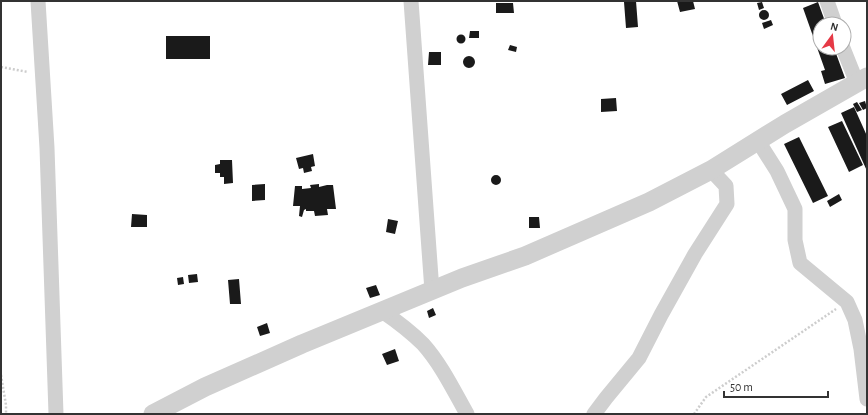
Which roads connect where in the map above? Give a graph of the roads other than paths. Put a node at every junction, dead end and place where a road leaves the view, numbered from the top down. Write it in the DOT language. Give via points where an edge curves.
graph roads {
  1 [pos="38,1"];
  2 [pos="412,1"];
  3 [pos="827,1"];
  4 [pos="832,16"];
  5 [pos="848,56"];
  6 [pos="862,80"];
  7 [pos="758,141"];
  8 [pos="711,170"];
  9 [pos="432,291"];
  10 [pos="382,311"];
  11 [pos="867,399"];
  12 [pos="56,414"];
  13 [pos="153,414"];
  14 [pos="468,414"];
  15 [pos="594,414"];
  1 -- 12 [label="street" via="47,148"];
  2 -- 9 [label="street"];
  3 -- 4 [label="street"];
  5 -- 6 [label="street"];
  6 -- 7 [label="street"];
  7 -- 8 [label="street"];
  7 -- 11 [label="street" via="795,209 795,240 800,263 847,302 855,320"];
  8 -- 9 [label="street" via="649,202 525,256"];
  8 -- 15 [label="street" via="726,186 727,204 695,254 639,358"];
  9 -- 10 [label="street"];
  10 -- 13 [label="street" via="205,387"];
  10 -- 14 [label="street" via="424,345"];
}
